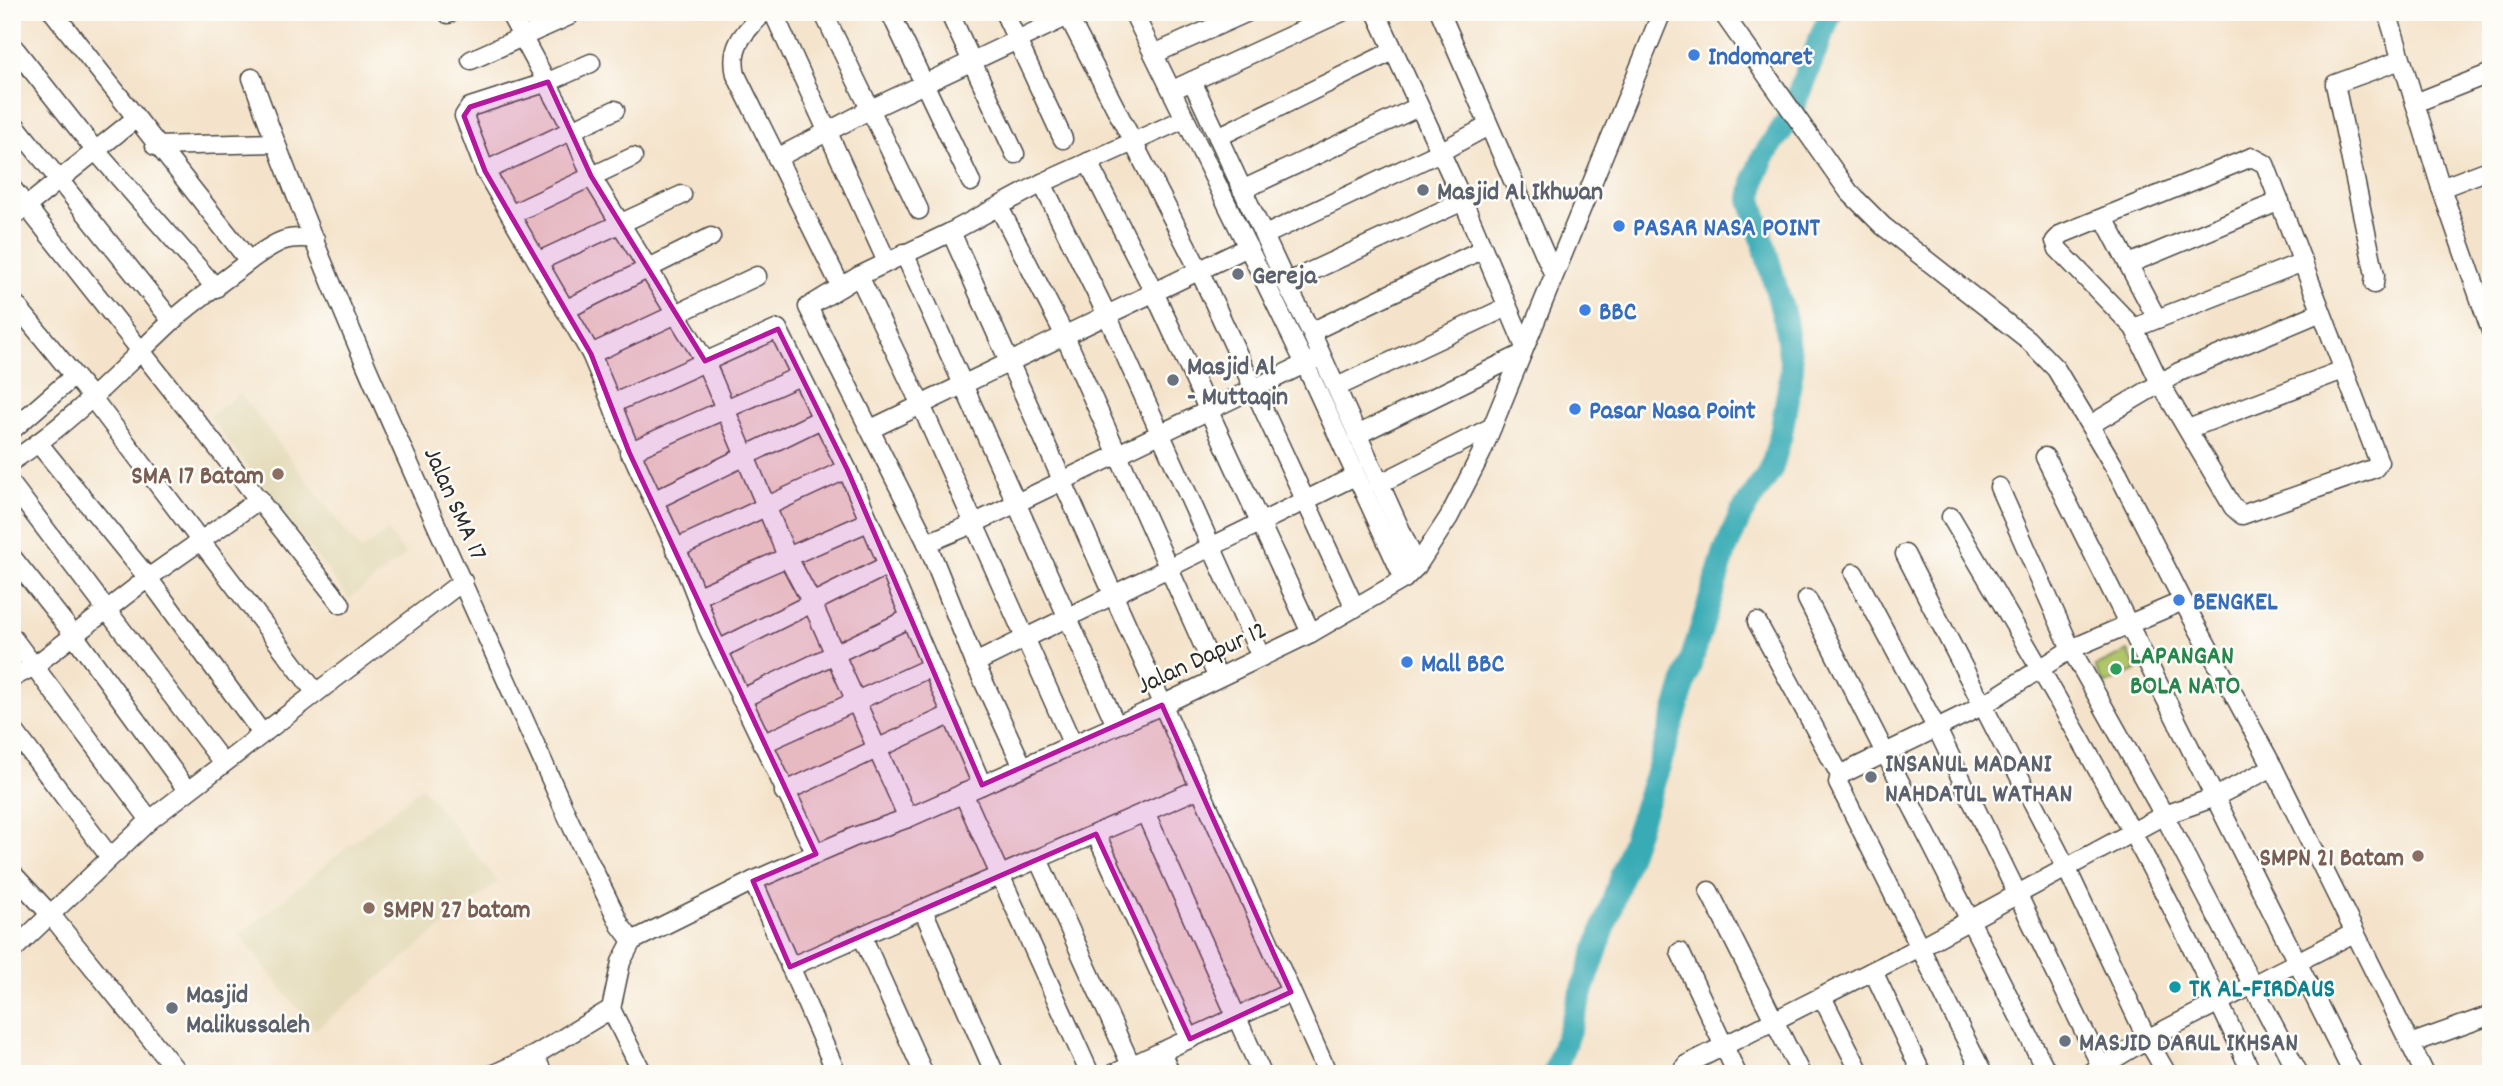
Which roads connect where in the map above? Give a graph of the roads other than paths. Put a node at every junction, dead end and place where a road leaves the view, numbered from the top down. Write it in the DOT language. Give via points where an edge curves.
graph roads {
  1 [pos="53,12"];
  2 [pos="509,12"];
  3 [pos="764,12"];
  4 [pos="773,12"];
  5 [pos="824,12"];
  6 [pos="890,12"];
  7 [pos="948,12"];
  8 [pos="1004,12"];
  9 [pos="1133,12"];
  10 [pos="1248,12"];
  11 [pos="1342,12"];
  12 [pos="1376,12"];
  13 [pos="1440,12"];
  14 [pos="1662,12"];
  15 [pos="1723,12"];
  16 [pos="2387,12"];
  17 [pos="1067,14"];
  18 [pos="569,16"];
  19 [pos="524,36"];
  20 [pos="1017,40"];
  21 [pos="12,45"];
  22 [pos="1393,51"];
  23 [pos="1154,54"];
  24 [pos="471,60"];
  25 [pos="2401,60"];
  26 [pos="972,62"];
  27 [pos="592,63"];
  28 [pos="2491,73"];
  29 [pos="252,78"];
  30 [pos="1192,81"];
  31 [pos="548,82"];
  32 [pos="924,86"];
  33 [pos="1171,89"];
  34 [pos="2415,103"];
  35 [pos="1418,107"];
  36 [pos="871,109"];
  37 [pos="615,110"];
  38 [pos="1184,119"];
  39 [pos="135,120"];
  40 [pos="12,121"];
  41 [pos="1488,125"];
  42 [pos="573,131"];
  43 [pos="828,133"];
  44 [pos="1217,137"];
  45 [pos="1063,139"];
  46 [pos="1133,142"];
  47 [pos="275,143"];
  48 [pos="155,146"];
  49 [pos="95,150"];
  50 [pos="1440,152"];
  51 [pos="1015,154"];
  52 [pos="633,157"];
  53 [pos="777,158"];
  54 [pos="1088,162"];
  55 [pos="2491,169"];
  56 [pos="485,171"];
  57 [pos="591,176"];
  58 [pos="59,180"];
  59 [pos="971,181"];
  60 [pos="1042,183"];
  61 [pos="12,188"];
  62 [pos="2441,188"];
  63 [pos="1242,190"];
  64 [pos="682,195"];
  65 [pos="1462,201"];
  66 [pos="2280,201"];
  67 [pos="26,205"];
  68 [pos="999,207"];
  69 [pos="919,210"];
  70 [pos="512,214"];
  71 [pos="12,218"];
  72 [pos="2104,218"];
  73 [pos="622,223"];
  74 [pos="951,232"];
  75 [pos="1265,236"];
  76 [pos="711,237"];
  77 [pos="315,239"];
  78 [pos="1248,247"];
  79 [pos="1483,249"];
  80 [pos="904,253"];
  81 [pos="249,261"];
  82 [pos="539,261"];
  83 [pos="887,262"];
  84 [pos="2303,262"];
  85 [pos="2129,264"];
  86 [pos="646,269"];
  87 [pos="1199,270"];
  88 [pos="1553,274"];
  89 [pos="757,276"];
  90 [pos="859,276"];
  91 [pos="1286,284"];
  92 [pos="2374,284"];
  93 [pos="841,286"];
  94 [pos="216,288"];
  95 [pos="1154,292"];
  96 [pos="12,300"];
  97 [pos="1507,307"];
  98 [pos="565,310"];
  99 [pos="2321,312"];
  100 [pos="675,315"];
  101 [pos="1107,315"];
  102 [pos="2157,317"];
  103 [pos="172,321"];
  104 [pos="2134,328"];
  105 [pos="2491,331"];
  106 [pos="1311,332"];
  107 [pos="1064,334"];
  108 [pos="1522,350"];
  109 [pos="140,352"];
  110 [pos="591,354"];
  111 [pos="1322,355"];
  112 [pos="1012,361"];
  113 [pos="705,362"];
  114 [pos="1305,364"];
  115 [pos="2343,370"];
  116 [pos="74,376"];
  117 [pos="800,376"];
  118 [pos="2160,383"];
  119 [pos="964,384"];
  120 [pos="1337,387"];
  121 [pos="1253,389"];
  122 [pos="93,399"];
  123 [pos="612,404"];
  124 [pos="921,405"];
  125 [pos="724,410"];
  126 [pos="1208,410"];
  127 [pos="821,419"];
  128 [pos="15,420"];
  129 [pos="2090,425"];
  130 [pos="1492,427"];
  131 [pos="870,429"];
  132 [pos="2188,429"];
  133 [pos="1160,434"];
  134 [pos="1357,435"];
  135 [pos="38,444"];
  136 [pos="629,452"];
  137 [pos="1116,453"];
  138 [pos="744,456"];
  139 [pos="2045,457"];
  140 [pos="12,461"];
  141 [pos="847,469"];
  142 [pos="1355,476"];
  143 [pos="1063,480"];
  144 [pos="1379,484"];
  145 [pos="12,485"];
  146 [pos="1999,487"];
  147 [pos="260,499"];
  148 [pos="653,501"];
  149 [pos="1304,501"];
  150 [pos="1017,503"];
  151 [pos="766,504"];
  152 [pos="1951,517"];
  153 [pos="868,522"];
  154 [pos="1259,523"];
  155 [pos="974,524"];
  156 [pos="201,540"];
  157 [pos="927,543"];
  158 [pos="1210,547"];
  159 [pos="675,549"];
  160 [pos="1905,554"];
  161 [pos="788,556"];
  162 [pos="12,557"];
  163 [pos="888,565"];
  164 [pos="1418,566"];
  165 [pos="1166,567"];
  166 [pos="1854,573"];
  167 [pos="148,578"];
  168 [pos="1404,579"];
  169 [pos="463,581"];
  170 [pos="1112,595"];
  171 [pos="698,596"];
  172 [pos="1807,599"];
  173 [pos="2183,601"];
  174 [pos="812,603"];
  175 [pos="341,604"];
  176 [pos="1355,608"];
  177 [pos="106,610"];
  178 [pos="911,618"];
  179 [pos="1066,618"];
  180 [pos="1758,622"];
  181 [pos="2127,623"];
  182 [pos="1311,633"];
  183 [pos="74,635"];
  184 [pos="12,637"];
  185 [pos="1024,639"];
  186 [pos="2071,649"];
  187 [pos="718,650"];
  188 [pos="834,654"];
  189 [pos="1261,657"];
  190 [pos="975,663"];
  191 [pos="34,666"];
  192 [pos="931,667"];
  193 [pos="2040,667"];
  194 [pos="1217,677"];
  195 [pos="12,678"];
  196 [pos="316,693"];
  197 [pos="741,699"];
  198 [pos="855,701"];
  199 [pos="1162,705"];
  200 [pos="1982,706"];
  201 [pos="952,714"];
  202 [pos="1116,725"];
  203 [pos="12,727"];
  204 [pos="1936,727"];
  205 [pos="261,732"];
  206 [pos="762,744"];
  207 [pos="1073,745"];
  208 [pos="877,748"];
  209 [pos="1886,750"];
  210 [pos="223,763"];
  211 [pos="1023,767"];
  212 [pos="2273,767"];
  213 [pos="1840,775"];
  214 [pos="982,785"];
  215 [pos="1199,788"];
  216 [pos="187,790"];
  217 [pos="784,792"];
  218 [pos="963,793"];
  219 [pos="2213,798"];
  220 [pos="1145,812"];
  221 [pos="2164,815"];
  222 [pos="908,818"];
  223 [pos="150,820"];
  224 [pos="2130,832"];
  225 [pos="1096,834"];
  226 [pos="816,854"];
  227 [pos="110,857"];
  228 [pos="1038,859"];
  229 [pos="2066,867"];
  230 [pos="12,873"];
  231 [pos="1000,876"];
  232 [pos="753,881"];
  233 [pos="1709,891"];
  234 [pos="2016,894"];
  235 [pos="923,910"];
  236 [pos="51,915"];
  237 [pos="1970,919"];
  238 [pos="2354,933"];
  239 [pos="862,936"];
  240 [pos="632,941"];
  241 [pos="1918,948"];
  242 [pos="12,951"];
  243 [pos="1680,952"];
  244 [pos="2298,961"];
  245 [pos="790,967"];
  246 [pos="1873,971"];
  247 [pos="2253,983"];
  248 [pos="1291,992"];
  249 [pos="1822,997"];
  250 [pos="2219,1000"];
  251 [pos="611,1009"];
  252 [pos="2491,1015"];
  253 [pos="1238,1016"];
  254 [pos="1774,1022"];
  255 [pos="1190,1039"];
  256 [pos="2147,1039"];
  257 [pos="2410,1044"];
  258 [pos="1725,1047"];
  259 [pos="1161,1052"];
  260 [pos="535,1055"];
  261 [pos="1131,1065"];
  262 [pos="2098,1072"];
  263 [pos="179,1074"];
  264 [pos="494,1074"];
  265 [pos="543,1074"];
  266 [pos="643,1074"];
  267 [pos="837,1074"];
  268 [pos="924,1074"];
  269 [pos="995,1074"];
  270 [pos="1090,1074"];
  271 [pos="1113,1074"];
  272 [pos="1171,1074"];
  273 [pos="1262,1074"];
  274 [pos="1328,1074"];
  275 [pos="1680,1074"];
  276 [pos="1737,1074"];
  277 [pos="1801,1074"];
  278 [pos="1861,1074"];
  279 [pos="1922,1074"];
  280 [pos="1983,1074"];
  281 [pos="2048,1074"];
  282 [pos="2166,1074"];
  283 [pos="2252,1074"];
  284 [pos="2299,1074"];
  285 [pos="2353,1074"];
  286 [pos="2425,1074"];
  1 -- 39 [label="street"];
  2 -- 19 [label="street"];
  3 -- 53 [label="street" via="739,39 734,65"];
  4 -- 43 [label="street"];
  5 -- 36 [label="street"];
  6 -- 32 [label="street"];
  7 -- 26 [label="street"];
  8 -- 20 [label="street"];
  9 -- 23 [label="street"];
  10 -- 23 [label="street"];
  11 -- 30 [label="street"];
  12 -- 22 [label="street"];
  13 -- 41 [label="street"];
  14 -- 88 [label="street, Jalan Dapur 12"];
  15 -- 129 [label="street" via="1831,171 1883,226 2027,339 2056,369"];
  16 -- 25 [label="street"];
  17 -- 20 [label="street"];
  17 -- 46 [label="street"];
  18 -- 19 [label="street"];
  19 -- 24 [label="street"];
  19 -- 31 [label="street"];
  20 -- 26 [label="street"];
  20 -- 45 [label="street"];
  21 -- 49 [label="street"];
  22 -- 35 [label="street"];
  22 -- 44 [label="street"];
  23 -- 33 [label="street"];
  25 -- 34 [label="street"];
  25 -- 92 [label="street" via="2335,84"];
  26 -- 32 [label="street"];
  26 -- 51 [label="street"];
  27 -- 31 [label="street"];
  28 -- 34 [label="street"];
  29 -- 47 [label="street, Jalan SMA 17"];
  30 -- 33 [label="street"];
  30 -- 44 [label="street"];
  31 -- 42 [label="street"];
  31 -- 56 [label="street" via="470,107 464,116"];
  32 -- 36 [label="street"];
  32 -- 59 [label="street"];
  33 -- 38 [label="street"];
  34 -- 62 [label="street"];
  35 -- 50 [label="street"];
  35 -- 63 [label="street"];
  36 -- 43 [label="street"];
  36 -- 69 [label="street"];
  37 -- 42 [label="street"];
  38 -- 46 [label="street"];
  38 -- 78 [label="street"];
  39 -- 48 [label="street"];
  39 -- 49 [label="street"];
  40 -- 58 [label="street"];
  41 -- 50 [label="street"];
  41 -- 88 [label="street"];
  42 -- 56 [label="street"];
  42 -- 57 [label="street"];
  43 -- 53 [label="street"];
  43 -- 83 [label="street"];
  44 -- 63 [label="street"];
  46 -- 54 [label="street"];
  46 -- 87 [label="street"];
  47 -- 48 [label="street"];
  47 -- 77 [label="street, Jalan SMA 17"];
  48 -- 81 [label="street"];
  49 -- 58 [label="street"];
  49 -- 94 [label="street"];
  50 -- 65 [label="street"];
  50 -- 75 [label="street"];
  52 -- 57 [label="street"];
  53 -- 93 [label="street"];
  54 -- 60 [label="street"];
  54 -- 95 [label="street"];
  55 -- 62 [label="street"];
  56 -- 70 [label="street"];
  57 -- 70 [label="street"];
  57 -- 73 [label="street"];
  58 -- 67 [label="street"];
  58 -- 103 [label="street"];
  60 -- 68 [label="street"];
  60 -- 101 [label="street"];
  61 -- 67 [label="street"];
  62 -- 105 [label="street"];
  63 -- 75 [label="street"];
  64 -- 73 [label="street"];
  65 -- 79 [label="street"];
  65 -- 91 [label="street"];
  66 -- 72 [label="street" via="2265,164 2252,157"];
  66 -- 84 [label="street"];
  66 -- 85 [label="street"];
  67 -- 71 [label="street"];
  67 -- 109 [label="street"];
  68 -- 74 [label="street"];
  68 -- 107 [label="street"];
  70 -- 82 [label="street"];
  72 -- 85 [label="street"];
  72 -- 104 [label="street" via="2062,234 2056,245"];
  73 -- 82 [label="street"];
  73 -- 86 [label="street"];
  74 -- 80 [label="street"];
  74 -- 112 [label="street"];
  75 -- 91 [label="street"];
  76 -- 86 [label="street"];
  77 -- 81 [label="street" via="291,236"];
  77 -- 169 [label="street, Jalan SMA 17"];
  78 -- 87 [label="street"];
  78 -- 114 [label="street"];
  79 -- 97 [label="street"];
  79 -- 106 [label="street"];
  80 -- 83 [label="street"];
  80 -- 119 [label="street"];
  81 -- 94 [label="street"];
  82 -- 98 [label="street"];
  83 -- 90 [label="street"];
  84 -- 99 [label="street"];
  84 -- 102 [label="street"];
  85 -- 102 [label="street"];
  86 -- 98 [label="street"];
  86 -- 100 [label="street"];
  87 -- 95 [label="street"];
  87 -- 121 [label="street"];
  88 -- 108 [label="street, Jalan Dapur 12"];
  89 -- 100 [label="street"];
  90 -- 93 [label="street"];
  90 -- 124 [label="street"];
  91 -- 106 [label="street"];
  93 -- 131 [label="street" via="808,307"];
  94 -- 103 [label="street"];
  95 -- 101 [label="street"];
  95 -- 126 [label="street"];
  96 -- 116 [label="street"];
  97 -- 108 [label="street"];
  97 -- 120 [label="street"];
  98 -- 110 [label="street"];
  99 -- 115 [label="street"];
  99 -- 118 [label="street"];
  100 -- 110 [label="street"];
  100 -- 113 [label="street"];
  101 -- 107 [label="street"];
  101 -- 133 [label="street"];
  102 -- 104 [label="street"];
  103 -- 109 [label="street"];
  104 -- 118 [label="street"];
  106 -- 111 [label="street"];
  107 -- 112 [label="street"];
  107 -- 137 [label="street"];
  108 -- 130 [label="street, Jalan Dapur 12"];
  108 -- 134 [label="street"];
  109 -- 122 [label="street"];
  109 -- 147 [label="street"];
  110 -- 123 [label="street"];
  111 -- 114 [label="street"];
  111 -- 120 [label="street"];
  112 -- 119 [label="street"];
  112 -- 143 [label="street"];
  113 -- 117 [label="street" via="778,329"];
  113 -- 123 [label="street"];
  113 -- 125 [label="street"];
  114 -- 121 [label="street"];
  114 -- 142 [label="street"];
  115 -- 132 [label="street"];
  115 -- 132 [label="street" via="2379,460 2375,468 2242,514 2233,507"];
  116 -- 122 [label="street"];
  116 -- 128 [label="street"];
  117 -- 125 [label="street"];
  117 -- 127 [label="street"];
  118 -- 129 [label="street"];
  118 -- 132 [label="street"];
  119 -- 124 [label="street"];
  119 -- 150 [label="street"];
  120 -- 134 [label="street"];
  121 -- 126 [label="street"];
  121 -- 149 [label="street"];
  122 -- 135 [label="street"];
  122 -- 156 [label="street"];
  123 -- 136 [label="street"];
  124 -- 131 [label="street"];
  124 -- 155 [label="street"];
  125 -- 136 [label="street"];
  125 -- 138 [label="street"];
  126 -- 133 [label="street"];
  126 -- 154 [label="street"];
  127 -- 138 [label="street"];
  127 -- 141 [label="street"];
  129 -- 173 [label="street"];
  130 -- 144 [label="street"];
  130 -- 164 [label="street, Jalan Dapur 12" via="1449,517"];
  131 -- 157 [label="street"];
  133 -- 137 [label="street"];
  133 -- 158 [label="street"];
  134 -- 144 [label="street"];
  135 -- 140 [label="street"];
  135 -- 167 [label="street"];
  136 -- 148 [label="street"];
  137 -- 143 [label="street"];
  137 -- 165 [label="street"];
  138 -- 148 [label="street"];
  138 -- 151 [label="street"];
  139 -- 181 [label="street"];
  141 -- 151 [label="street"];
  141 -- 153 [label="street"];
  142 -- 149 [label="street"];
  142 -- 168 [label="street"];
  143 -- 150 [label="street"];
  143 -- 170 [label="street"];
  144 -- 164 [label="street"];
  145 -- 177 [label="street"];
  146 -- 186 [label="street"];
  147 -- 156 [label="street"];
  147 -- 175 [label="street"];
  148 -- 159 [label="street"];
  149 -- 154 [label="street"];
  149 -- 176 [label="street"];
  150 -- 155 [label="street"];
  150 -- 179 [label="street"];
  151 -- 159 [label="street"];
  151 -- 161 [label="street"];
  152 -- 193 [label="street"];
  153 -- 161 [label="street"];
  153 -- 163 [label="street"];
  154 -- 158 [label="street"];
  154 -- 182 [label="street"];
  155 -- 157 [label="street"];
  155 -- 185 [label="street"];
  156 -- 167 [label="street"];
  156 -- 196 [label="street"];
  157 -- 190 [label="street"];
  158 -- 165 [label="street"];
  158 -- 189 [label="street"];
  159 -- 171 [label="street"];
  160 -- 200 [label="street"];
  161 -- 171 [label="street"];
  161 -- 174 [label="street"];
  162 -- 183 [label="street"];
  163 -- 174 [label="street"];
  163 -- 178 [label="street"];
  164 -- 168 [label="street, Jalan Dapur 12"];
  165 -- 170 [label="street"];
  165 -- 194 [label="street"];
  166 -- 204 [label="street"];
  167 -- 177 [label="street"];
  167 -- 205 [label="street"];
  168 -- 176 [label="street, Jalan Dapur 12"];
  169 -- 196 [label="street"];
  169 -- 240 [label="street, Jalan SMA 17" via="561,803"];
  170 -- 179 [label="street"];
  170 -- 199 [label="street"];
  171 -- 187 [label="street"];
  172 -- 209 [label="street"];
  173 -- 181 [label="street"];
  173 -- 212 [label="street"];
  174 -- 187 [label="street"];
  174 -- 188 [label="street"];
  176 -- 182 [label="street, Jalan Dapur 12"];
  177 -- 183 [label="street"];
  177 -- 210 [label="street"];
  178 -- 188 [label="street"];
  178 -- 192 [label="street"];
  179 -- 185 [label="street"];
  179 -- 202 [label="street"];
  180 -- 213 [label="street"];
  181 -- 186 [label="street"];
  181 -- 219 [label="street"];
  182 -- 189 [label="street, Jalan Dapur 12"];
  183 -- 191 [label="street"];
  183 -- 216 [label="street"];
  184 -- 191 [label="street"];
  185 -- 190 [label="street"];
  185 -- 207 [label="street"];
  186 -- 193 [label="street"];
  186 -- 221 [label="street"];
  187 -- 197 [label="street"];
  188 -- 197 [label="street"];
  188 -- 198 [label="street"];
  189 -- 194 [label="street, Jalan Dapur 12"];
  190 -- 211 [label="street"];
  191 -- 195 [label="street"];
  191 -- 223 [label="street"];
  192 -- 198 [label="street"];
  192 -- 201 [label="street"];
  193 -- 200 [label="street"];
  193 -- 224 [label="street"];
  194 -- 199 [label="street, Jalan Dapur 12"];
  196 -- 205 [label="street"];
  197 -- 206 [label="street"];
  198 -- 206 [label="street"];
  198 -- 208 [label="street"];
  199 -- 202 [label="street, Jalan Dapur 12"];
  199 -- 215 [label="street"];
  200 -- 204 [label="street"];
  200 -- 229 [label="street"];
  201 -- 208 [label="street"];
  201 -- 214 [label="street"];
  202 -- 207 [label="street, Jalan Dapur 12"];
  203 -- 227 [label="street"];
  204 -- 209 [label="street"];
  204 -- 234 [label="street"];
  205 -- 210 [label="street"];
  206 -- 217 [label="street"];
  207 -- 211 [label="street, Jalan Dapur 12"];
  208 -- 217 [label="street"];
  208 -- 222 [label="street"];
  209 -- 213 [label="street"];
  209 -- 237 [label="street"];
  210 -- 216 [label="street"];
  211 -- 214 [label="street, Jalan Dapur 12"];
  212 -- 219 [label="street"];
  212 -- 238 [label="street"];
  213 -- 241 [label="street" via="1838,783"];
  214 -- 218 [label="street, Jalan Dapur 12"];
  215 -- 220 [label="street"];
  215 -- 248 [label="street"];
  216 -- 223 [label="street"];
  217 -- 226 [label="street"];
  218 -- 222 [label="street, Jalan Dapur 12"];
  218 -- 231 [label="street"];
  219 -- 221 [label="street"];
  219 -- 244 [label="street"];
  220 -- 225 [label="street"];
  220 -- 253 [label="street"];
  221 -- 224 [label="street"];
  221 -- 247 [label="street"];
  222 -- 226 [label="street, Jalan Dapur 12"];
  223 -- 227 [label="street"];
  224 -- 229 [label="street"];
  224 -- 250 [label="street"];
  225 -- 228 [label="street"];
  225 -- 255 [label="street"];
  226 -- 232 [label="street, Jalan Dapur 12"];
  227 -- 236 [label="street"];
  228 -- 231 [label="street"];
  228 -- 261 [label="street"];
  229 -- 234 [label="street"];
  229 -- 256 [label="street"];
  230 -- 236 [label="street"];
  231 -- 235 [label="street"];
  231 -- 270 [label="street"];
  232 -- 240 [label="street, Jalan Dapur 12"];
  232 -- 245 [label="street"];
  233 -- 254 [label="street"];
  234 -- 237 [label="street"];
  234 -- 262 [label="street"];
  235 -- 239 [label="street"];
  235 -- 269 [label="street"];
  236 -- 242 [label="street"];
  236 -- 263 [label="street"];
  237 -- 241 [label="street"];
  237 -- 281 [label="street"];
  238 -- 244 [label="street"];
  238 -- 257 [label="street"];
  239 -- 245 [label="street"];
  239 -- 268 [label="street"];
  240 -- 251 [label="street" via="621,962"];
  241 -- 246 [label="street"];
  241 -- 280 [label="street"];
  243 -- 258 [label="street"];
  244 -- 247 [label="street"];
  244 -- 285 [label="street"];
  245 -- 267 [label="street"];
  246 -- 249 [label="street"];
  246 -- 279 [label="street"];
  247 -- 250 [label="street"];
  247 -- 284 [label="street"];
  248 -- 253 [label="street"];
  248 -- 274 [label="street"];
  249 -- 254 [label="street"];
  249 -- 278 [label="street"];
  250 -- 256 [label="street"];
  250 -- 283 [label="street"];
  251 -- 260 [label="street"];
  251 -- 266 [label="street"];
  252 -- 257 [label="street"];
  253 -- 255 [label="street"];
  253 -- 273 [label="street"];
  254 -- 258 [label="street"];
  254 -- 277 [label="street"];
  255 -- 259 [label="street"];
  256 -- 262 [label="street"];
  256 -- 282 [label="street"];
  257 -- 286 [label="street"];
  258 -- 275 [label="street" via="1686,1065"];
  258 -- 276 [label="street"];
  259 -- 261 [label="street"];
  259 -- 272 [label="street"];
  260 -- 264 [label="street"];
  260 -- 265 [label="street"];
  261 -- 271 [label="street"];
}
